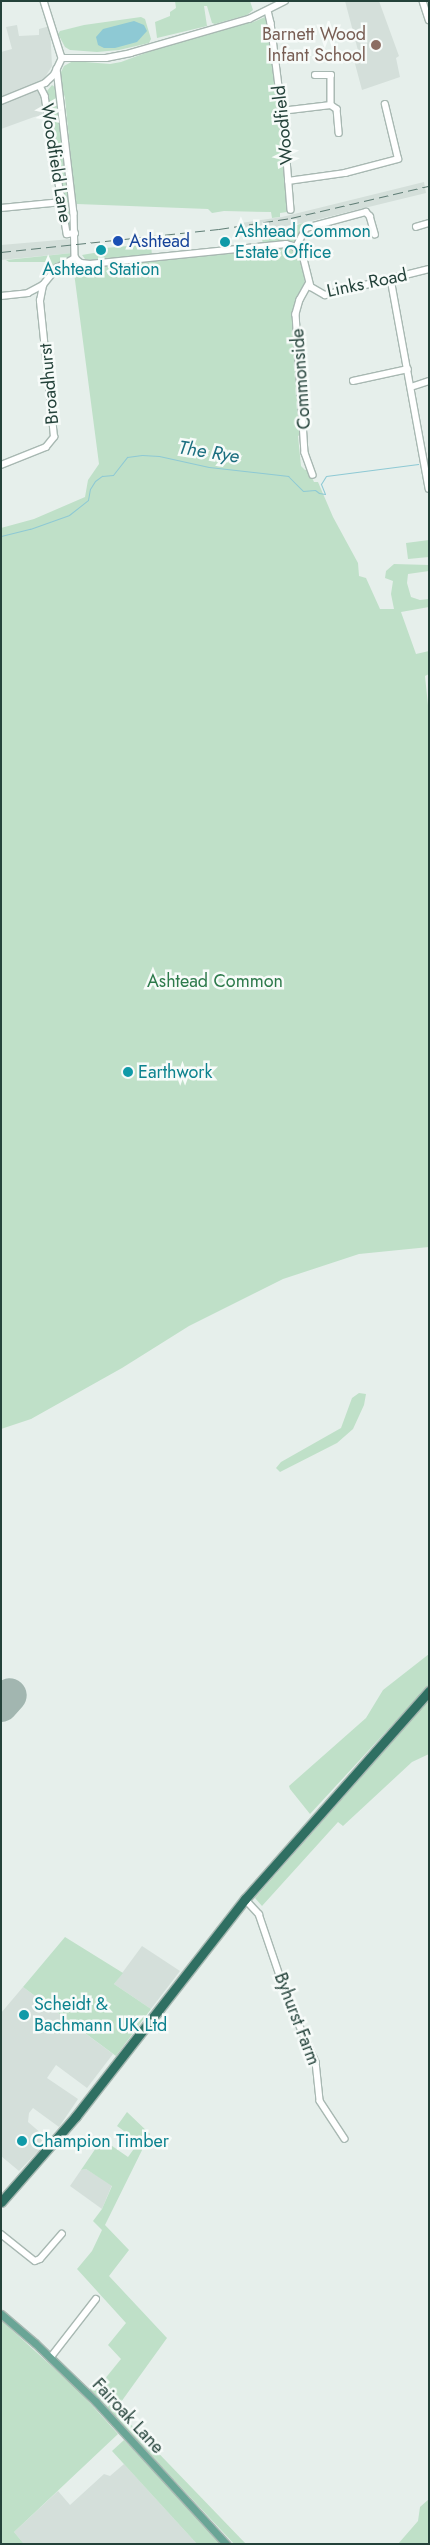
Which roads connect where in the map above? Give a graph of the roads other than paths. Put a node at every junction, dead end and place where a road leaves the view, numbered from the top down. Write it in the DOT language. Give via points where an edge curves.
graph roads {
  1 [pos="44,1"];
  2 [pos="285,1"];
  3 [pos="423,1"];
  4 [pos="268,11"];
  5 [pos="429,20"];
  6 [pos="62,58"];
  7 [pos="57,69"];
  8 [pos="314,75"];
  9 [pos="50,80"];
  10 [pos="40,86"];
  11 [pos="59,88"];
  12 [pos="1,101"];
  13 [pos="332,105"];
  14 [pos="385,105"];
  15 [pos="282,110"];
  16 [pos="339,133"];
  17 [pos="288,181"];
  18 [pos="62,202"];
  19 [pos="1,208"];
  20 [pos="291,210"];
  21 [pos="429,223"];
  22 [pos="416,227"];
  23 [pos="75,232"];
  24 [pos="375,234"];
  25 [pos="296,247"];
  26 [pos="75,258"];
  27 [pos="429,269"];
  28 [pos="391,278"];
  29 [pos="309,284"];
  30 [pos="43,285"];
  31 [pos="28,293"];
  32 [pos="1,296"];
  33 [pos="40,301"];
  34 [pos="408,369"];
  35 [pos="353,381"];
  36 [pos="429,381"];
  37 [pos="411,387"];
  38 [pos="1,464"];
  39 [pos="313,476"];
  40 [pos="429,489"];
  41 [pos="429,1691"];
  42 [pos="245,1898"];
  43 [pos="346,2139"];
  44 [pos="1,2202"];
  45 [pos="1,2234"];
  46 [pos="62,2234"];
  47 [pos="96,2299"];
  48 [pos="1,2314"];
  49 [pos="51,2358"];
  50 [pos="226,2544"];
  1 -- 6 [label="street"];
  2 -- 4 [label="street"];
  3 -- 5 [label="street"];
  4 -- 6 [label="street" via="118,56"];
  4 -- 15 [label="street, Woodfield"];
  6 -- 7 [label="street"];
  7 -- 9 [label="street"];
  7 -- 11 [label="street, Woodfield Lane"];
  8 -- 13 [label="street" via="331,75"];
  9 -- 10 [label="street"];
  9 -- 11 [label="street, Woodfield Lane"];
  10 -- 12 [label="street"];
  10 -- 18 [label="street, Woodfield Lane" via="45,96"];
  11 -- 23 [label="street, Woodfield Lane"];
  13 -- 15 [label="street"];
  13 -- 16 [label="street" via="337,109"];
  14 -- 17 [label="street" via="398,159 345,173"];
  15 -- 17 [label="street, Woodfield"];
  17 -- 20 [label="street, Woodfield"];
  18 -- 19 [label="street"];
  18 -- 23 [label="street, Woodfield Lane" via="67,234"];
  21 -- 22 [label="street"];
  23 -- 26 [label="street, Woodfield Lane"];
  24 -- 25 [label="street" via="366,212 306,228"];
  25 -- 26 [label="street" via="282,244 90,264"];
  25 -- 29 [label="street, Links Road" via="307,263"];
  26 -- 30 [label="street" via="57,268"];
  27 -- 28 [label="street, Links Road"];
  28 -- 29 [label="street, Links Road" via="325,294"];
  28 -- 34 [label="street"];
  29 -- 39 [label="street, Commonside" via="296,314 305,453"];
  30 -- 31 [label="street"];
  30 -- 33 [label="street, Broadhurst"];
  31 -- 32 [label="street"];
  31 -- 33 [label="street"];
  33 -- 38 [label="street, Broadhurst" via="54,437 46,447"];
  34 -- 35 [label="street"];
  34 -- 37 [label="street"];
  36 -- 37 [label="street"];
  37 -- 40 [label="street"];
  41 -- 42 [label="highway"];
  42 -- 43 [label="street, Byhurst Farm" via="259,1914 289,2002 316,2062 320,2101"];
  42 -- 44 [label="highway" via="76,2116"];
  45 -- 46 [label="street" via="35,2260 40,2259"];
  47 -- 49 [label="street"];
  48 -- 49 [label="main road, Fairoak Lane"];
  49 -- 50 [label="main road, Fairoak Lane" via="96,2402"];
}
